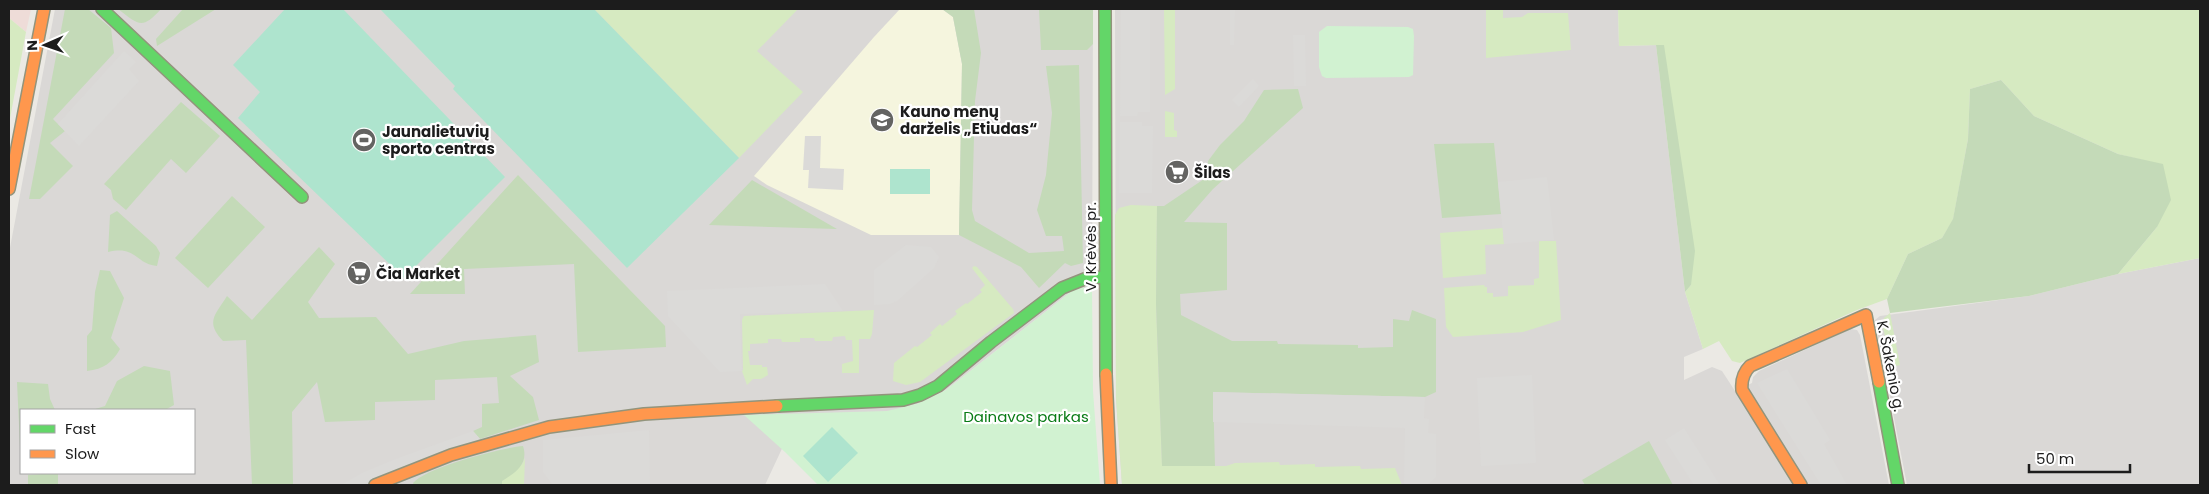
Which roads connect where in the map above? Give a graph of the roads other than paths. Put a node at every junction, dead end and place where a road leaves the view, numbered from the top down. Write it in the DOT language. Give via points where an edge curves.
graph roads {
  1 [pos="44,9"];
  2 [pos="102,9"];
  3 [pos="1105,9"];
  4 [pos="9,189"];
  5 [pos="302,197"];
  6 [pos="1104,277"];
  7 [pos="375,485"];
  8 [pos="1111,485"];
  9 [pos="1801,485"];
  10 [pos="1898,485"];
  1 -- 4 [label="street"];
  2 -- 5 [label="street"];
  3 -- 6 [label="street, V. Krėvės pr."];
  6 -- 7 [label="street" via="1086,278 1062,288 938,386 903,400 644,414 549,427 451,455"];
  6 -- 8 [label="street, V. Krėvės pr."];
  9 -- 10 [label="street, K. Šakenio g." via="1742,390 1742,374 1750,366 1866,315"];
}
